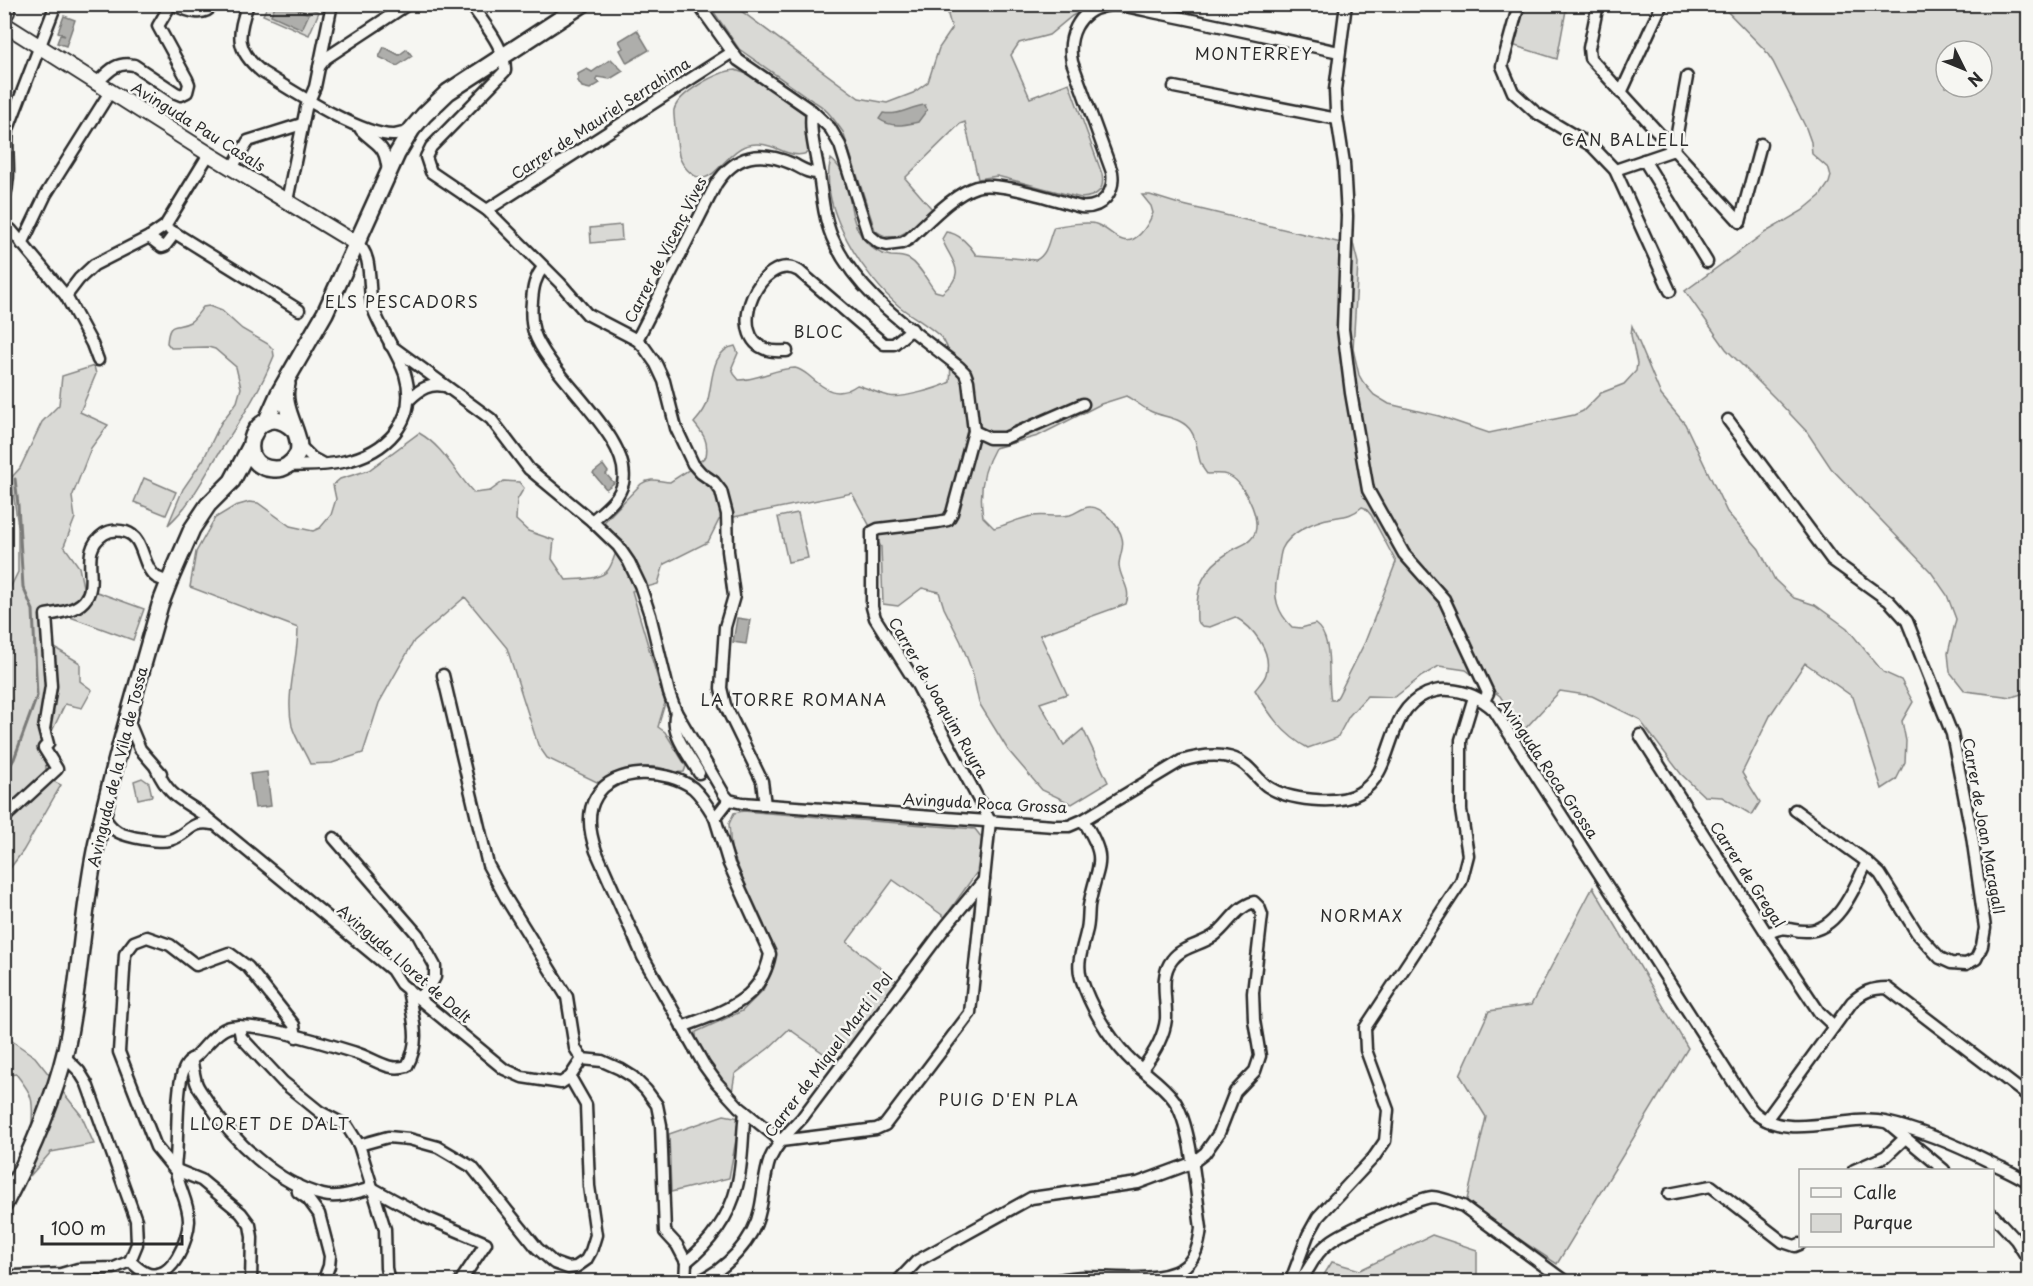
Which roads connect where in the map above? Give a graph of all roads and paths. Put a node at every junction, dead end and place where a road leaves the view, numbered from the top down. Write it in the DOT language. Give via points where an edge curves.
graph roads {
  1 [pos="56,4"];
  2 [pos="172,4"];
  3 [pos="214,4"];
  4 [pos="332,4"];
  5 [pos="408,4"];
  6 [pos="471,4"];
  7 [pos="583,4"];
  8 [pos="698,4"];
  9 [pos="1346,4"];
  10 [pos="1519,4"];
  11 [pos="1598,4"];
  12 [pos="1662,4"];
  13 [pos="250,6"];
  14 [pos="6,11"];
  15 [pos="323,45"];
  16 [pos="40,48"];
  17 [pos="1339,52"];
  18 [pos="332,54"];
  19 [pos="731,54"];
  20 [pos="502,57"];
  21 [pos="319,67"];
  22 [pos="1687,76"];
  23 [pos="96,84"];
  24 [pos="1174,87"];
  25 [pos="110,92"];
  26 [pos="1621,93"];
  27 [pos="310,100"];
  28 [pos="816,114"];
  29 [pos="1337,119"];
  30 [pos="303,124"];
  31 [pos="358,127"];
  32 [pos="412,129"];
  33 [pos="834,133"];
  34 [pos="814,140"];
  35 [pos="1761,144"];
  36 [pos="1674,150"];
  37 [pos="209,154"];
  38 [pos="816,157"];
  39 [pos="1644,160"];
  40 [pos="789,163"];
  41 [pos="232,168"];
  42 [pos="1615,170"];
  43 [pos="388,173"];
  44 [pos="819,173"];
  45 [pos="4,199"];
  46 [pos="287,201"];
  47 [pos="487,210"];
  48 [pos="5,226"];
  49 [pos="165,226"];
  50 [pos="175,233"];
  51 [pos="149,237"];
  52 [pos="22,244"];
  53 [pos="357,244"];
  54 [pos="1707,262"];
  55 [pos="543,267"];
  56 [pos="1670,291"];
  57 [pos="66,296"];
  58 [pos="299,310"];
  59 [pos="912,328"];
  60 [pos="637,340"];
  61 [pos="390,345"];
  62 [pos="787,351"];
  63 [pos="98,360"];
  64 [pos="288,380"];
  65 [pos="447,387"];
  66 [pos="409,395"];
  67 [pos="1083,404"];
  68 [pos="1728,420"];
  69 [pos="266,422"];
  70 [pos="294,430"];
  71 [pos="974,431"];
  72 [pos="299,445"];
  73 [pos="250,447"];
  74 [pos="326,464"];
  75 [pos="287,466"];
  76 [pos="264,467"];
  77 [pos="232,481"];
  78 [pos="592,521"];
  79 [pos="168,582"];
  80 [pos="443,675"];
  81 [pos="1479,699"];
  82 [pos="128,720"];
  83 [pos="1640,735"];
  84 [pos="140,748"];
  85 [pos="119,752"];
  86 [pos="703,770"];
  87 [pos="683,782"];
  88 [pos="729,800"];
  89 [pos="188,805"];
  90 [pos="765,805"];
  91 [pos="1795,810"];
  92 [pos="103,814"];
  93 [pos="4,818"];
  94 [pos="715,818"];
  95 [pos="1083,820"];
  96 [pos="990,821"];
  97 [pos="213,824"];
  98 [pos="190,826"];
  99 [pos="119,833"];
  100 [pos="334,838"];
  101 [pos="97,845"];
  102 [pos="1867,862"];
  103 [pos="984,880"];
  104 [pos="1767,934"];
  105 [pos="408,989"];
  106 [pos="419,997"];
  107 [pos="239,1026"];
  108 [pos="1834,1026"];
  109 [pos="682,1027"];
  110 [pos="296,1037"];
  111 [pos="64,1056"];
  112 [pos="191,1059"];
  113 [pos="582,1059"];
  114 [pos="1142,1069"];
  115 [pos="570,1077"];
  116 [pos="2028,1096"];
  117 [pos="745,1112"];
  118 [pos="1766,1120"];
  119 [pos="1889,1124"];
  120 [pos="1905,1138"];
  121 [pos="781,1141"];
  122 [pos="359,1145"];
  123 [pos="1192,1162"];
  124 [pos="174,1169"];
  125 [pos="1856,1169"];
  126 [pos="1943,1169"];
  127 [pos="2028,1182"];
  128 [pos="297,1185"];
  129 [pos="372,1188"];
  130 [pos="1669,1194"];
  131 [pos="4,1205"];
  132 [pos="1994,1216"];
  133 [pos="1799,1244"];
  134 [pos="2028,1259"];
  135 [pos="130,1261"];
  136 [pos="686,1262"];
  137 [pos="62,1278"];
  138 [pos="12,1279"];
  139 [pos="251,1281"];
  140 [pos="323,1281"];
  141 [pos="389,1281"];
  142 [pos="460,1281"];
  143 [pos="685,1281"];
  144 [pos="697,1281"];
  145 [pos="897,1281"];
  146 [pos="1047,1281"];
  147 [pos="1293,1281"];
  148 [pos="1299,1281"];
  149 [pos="1566,1281"];
  1 -- 16 [label="street"];
  2 -- 3 [label="street" via="195,13 203,13"];
  2 -- 23 [label="street" via="158,26 187,79 187,92 176,93 134,65 126,64 114,67"];
  4 -- 15 [label="street"];
  5 -- 18 [label="street"];
  6 -- 20 [label="street"];
  7 -- 20 [label="main road"];
  8 -- 19 [label="street"];
  9 -- 17 [label="street"];
  10 -- 42 [label="street" via="1502,66 1513,92 1535,112 1592,146"];
  11 -- 26 [label="street" via="1590,58"];
  12 -- 26 [label="street"];
  13 -- 27 [label="street" via="239,34 248,60"];
  14 -- 16 [label="street, Avinguda Pau Casals" via="23,35"];
  15 -- 18 [label="street" via="327,54"];
  15 -- 21 [label="street"];
  16 -- 23 [label="street, Avinguda Pau Casals"];
  16 -- 45 [label="street" via="8,129 9,182"];
  17 -- 29 [label="street"];
  17 -- 33 [label="street" via="1116,5 1088,12 1078,23 1070,49 1112,172 1110,194 1088,208 997,186 977,186 957,197 909,239 895,245 879,243 868,234"];
  18 -- 21 [label="street"];
  19 -- 28 [label="street"];
  19 -- 47 [label="street, Carrer de Mauriel Serrahima"];
  20 -- 32 [label="main road" via="448,92"];
  20 -- 47 [label="street" via="506,67 502,76 430,147 426,157 432,172"];
  21 -- 27 [label="street"];
  22 -- 36 [label="street"];
  23 -- 25 [label="street, Avinguda Pau Casals"];
  24 -- 29 [label="street"];
  25 -- 37 [label="street, Avinguda Pau Casals"];
  25 -- 52 [label="street" via="46,194"];
  26 -- 36 [label="street"];
  27 -- 30 [label="street"];
  27 -- 31 [label="street"];
  28 -- 33 [label="street"];
  28 -- 34 [label="street, Carrer de Joaquim Ruyra" via="810,128"];
  29 -- 81 [label="street" via="1347,216 1343,329 1368,490 1404,554 1444,599 1488,693"];
  30 -- 41 [label="street" via="248,141"];
  30 -- 46 [label="street"];
  31 -- 32 [label="street" via="387,135"];
  31 -- 43 [label="street" via="384,152"];
  32 -- 43 [label="main road"];
  33 -- 34 [label="street" via="821,134"];
  34 -- 38 [label="street, Carrer de Joaquim Ruyra"];
  35 -- 36 [label="street" via="1740,222"];
  36 -- 39 [label="street"];
  37 -- 41 [label="street, Avinguda Pau Casals"];
  37 -- 49 [label="street"];
  38 -- 40 [label="street, Carrer de Vicenç Vives"];
  38 -- 44 [label="street, Carrer de Joaquim Ruyra"];
  39 -- 42 [label="street"];
  39 -- 54 [label="street"];
  40 -- 44 [label="street, Carrer de Vicenç Vives"];
  40 -- 60 [label="street, Carrer de Vicenç Vives" via="751,156 725,172"];
  41 -- 46 [label="street, Avinguda Pau Casals"];
  42 -- 56 [label="street"];
  43 -- 53 [label="main road"];
  44 -- 59 [label="street, Carrer de Joaquim Ruyra" via="828,225 843,257 868,292"];
  46 -- 53 [label="street, Avinguda Pau Casals"];
  47 -- 55 [label="street"];
  48 -- 52 [label="street"];
  49 -- 50 [label="street"];
  49 -- 51 [label="street"];
  50 -- 51 [label="street" via="162,247"];
  50 -- 58 [label="street"];
  51 -- 57 [label="street" via="94,266"];
  52 -- 57 [label="street"];
  53 -- 61 [label="street" via="366,255 372,305"];
  53 -- 64 [label="main road"];
  55 -- 60 [label="street" via="587,314"];
  55 -- 78 [label="street" via="532,288 536,337 549,361 605,430 623,464 620,491"];
  57 -- 63 [label="street"];
  59 -- 62 [label="street" via="894,344 884,344 798,271 782,267 762,281 748,307 748,322 760,346"];
  59 -- 71 [label="street, Carrer de Joaquim Ruyra" via="965,373"];
  60 -- 90 [label="street" via="660,373 676,428 693,464 717,486 726,506 734,596 725,627 721,688 725,705 762,781"];
  61 -- 65 [label="street"];
  61 -- 66 [label="street" via="402,366"];
  64 -- 69 [label="main road"];
  64 -- 70 [label="main road" via="285,401"];
  65 -- 66 [label="street" via="428,386"];
  65 -- 78 [label="street" via="491,419 529,469"];
  66 -- 74 [label="street" via="403,420 390,438 359,457"];
  67 -- 71 [label="street" via="1005,438 989,438"];
  68 -- 102 [label="street, Carrer de Joan Maragall" via="1833,560 1889,601 1907,621 1952,734 1985,928 1976,959 1966,964 1940,958 1917,933 1880,874"];
  69 -- 70 [label="main road" via="281,421"];
  69 -- 73 [label="main road" via="254,432"];
  70 -- 72 [label="main road"];
  71 -- 96 [label="street, Carrer de Joaquim Ruyra" via="948,520 872,532 872,607"];
  72 -- 74 [label="street" via="312,458"];
  72 -- 75 [label="main road" via="297,455"];
  73 -- 76 [label="main road"];
  73 -- 77 [label="main road, Avinguda de la Vila de Tossa"];
  74 -- 75 [label="street"];
  75 -- 76 [label="main road"];
  76 -- 77 [label="main road, Avinguda de la Vila de Tossa"];
  77 -- 79 [label="main road, Avinguda de la Vila de Tossa" via="200,516"];
  78 -- 86 [label="street" via="618,546 640,585 676,712 675,730"];
  79 -- 82 [label="main road, Avinguda de la Vila de Tossa"];
  79 -- 93 [label="street" via="155,576 137,540 128,532 107,532 93,545 90,587 85,600 76,608 46,615 51,686 44,729 48,744 44,748 57,769"];
  80 -- 113 [label="street" via="488,865 567,997 575,1048"];
  81 -- 95 [label="street, Avinguda Roca Grossa" via="1462,692 1437,690 1421,697 1398,721 1377,777 1358,795 1308,800 1292,797 1266,785 1236,759 1195,757 1181,761"];
  81 -- 118 [label="street, Avinguda Roca Grossa" via="1494,710 1741,1094 1755,1113"];
  81 -- 147 [label="street" via="1461,740 1461,810 1468,855 1461,882 1365,1028 1366,1050 1388,1110 1385,1141 1318,1217 1308,1234"];
  82 -- 84 [label="street, Avinguda Lloret de Dalt"];
  82 -- 85 [label="main road, Avinguda de la Vila de Tossa"];
  83 -- 104 [label="street, Carrer de Gregal"];
  84 -- 85 [label="street" via="127,747"];
  84 -- 89 [label="street, Avinguda Lloret de Dalt"];
  85 -- 92 [label="main road, Avinguda de la Vila de Tossa"];
  86 -- 87 [label="street"];
  86 -- 88 [label="street"];
  87 -- 94 [label="street" via="698,794"];
  87 -- 109 [label="street" via="648,773 617,780 596,795 590,820 596,851 643,957"];
  88 -- 90 [label="street, Avinguda Roca Grossa"];
  88 -- 94 [label="street"];
  89 -- 97 [label="street, Avinguda Lloret de Dalt"];
  89 -- 98 [label="street"];
  90 -- 96 [label="street, Avinguda Roca Grossa"];
  91 -- 102 [label="street, Carrer de Joan Maragall"];
  92 -- 99 [label="street"];
  92 -- 101 [label="main road, Avinguda de la Vila de Tossa"];
  94 -- 109 [label="street" via="729,864 770,954 767,969 742,1002"];
  95 -- 96 [label="street, Avinguda Roca Grossa" via="1069,826"];
  95 -- 114 [label="street" via="1100,858 1080,955 1080,975 1095,1012 1126,1055"];
  96 -- 103 [label="street"];
  97 -- 98 [label="street"];
  97 -- 105 [label="street, Avinguda Lloret de Dalt" via="392,970"];
  98 -- 99 [label="street" via="165,841"];
  99 -- 101 [label="street"];
  100 -- 106 [label="street" via="418,935 435,966 435,977"];
  101 -- 111 [label="main road, Avinguda de la Vila de Tossa"];
  102 -- 104 [label="street" via="1840,910 1824,926 1805,931 1779,928"];
  103 -- 121 [label="street, Carrer de Miquel Martí i Pol"];
  103 -- 121 [label="street" via="970,1013 885,1125"];
  104 -- 108 [label="street, Carrer de Gregal" via="1819,1012"];
  105 -- 106 [label="street, Avinguda Lloret de Dalt"];
  105 -- 110 [label="street" via="416,1039 407,1066 396,1069 360,1054"];
  106 -- 115 [label="street, Avinguda Lloret de Dalt" via="504,1069 540,1081 561,1083"];
  107 -- 110 [label="street"];
  107 -- 112 [label="street" via="225,1029"];
  107 -- 122 [label="street" via="241,1037 283,1082 320,1112 347,1126"];
  108 -- 116 [label="street" via="1863,992 1887,988"];
  108 -- 118 [label="street"];
  109 -- 117 [label="street" via="717,1083"];
  110 -- 124 [label="street" via="294,1025 248,967 229,953 196,965 170,945 147,937 134,942 124,954 119,1052 156,1147"];
  111 -- 131 [label="main road, Avinguda de la Vila de Tossa" via="45,1117"];
  111 -- 135 [label="street" via="87,1084 136,1220 137,1244"];
  112 -- 124 [label="street" via="182,1074"];
  112 -- 128 [label="street" via="196,1084 237,1142"];
  113 -- 115 [label="street"];
  113 -- 136 [label="street" via="602,1061 620,1069 633,1077 657,1105 665,1232"];
  114 -- 123 [label="street" via="1175,1101 1185,1124"];
  114 -- 123 [label="street" via="1153,1055 1166,1021 1166,977 1171,961 1187,948 1206,942 1240,909 1254,902 1262,915 1253,993 1260,1056 1255,1071 1235,1092 1219,1133 1205,1154"];
  115 -- 122 [label="street" via="586,1105 589,1186 596,1235 586,1260 576,1267 554,1263 537,1248 471,1167 438,1147 409,1138 388,1137"];
  117 -- 121 [label="street"];
  117 -- 136 [label="street" via="738,1186 707,1243"];
  118 -- 119 [label="street" via="1792,1126"];
  119 -- 120 [label="street"];
  119 -- 127 [label="street" via="1912,1128 1958,1147"];
  120 -- 125 [label="street" via="1886,1156"];
  120 -- 126 [label="street"];
  121 -- 144 [label="street, Carrer de Miquel Martí i Pol" via="768,1165 753,1229 734,1256"];
  122 -- 129 [label="street"];
  123 -- 145 [label="street" via="1138,1183 1031,1198 917,1261"];
  123 -- 146 [label="street" via="1201,1228 1194,1257 1184,1268 1164,1275"];
  124 -- 135 [label="street" via="189,1221 182,1249 162,1274 141,1270"];
  124 -- 139 [label="street" via="201,1180 250,1225"];
  128 -- 129 [label="street" via="325,1196"];
  128 -- 140 [label="street" via="298,1192 319,1214 328,1245 329,1266"];
  129 -- 141 [label="street" via="385,1229"];
  129 -- 142 [label="street" via="486,1244"];
  130 -- 133 [label="street" via="1711,1186 1783,1242"];
  132 -- 134 [label="street"];
  135 -- 137 [label="street" via="114,1268 78,1269"];
  136 -- 143 [label="street"];
  137 -- 138 [label="street"];
  148 -- 149 [label="street" via="1314,1256 1331,1241 1432,1197 1463,1206"];
}
